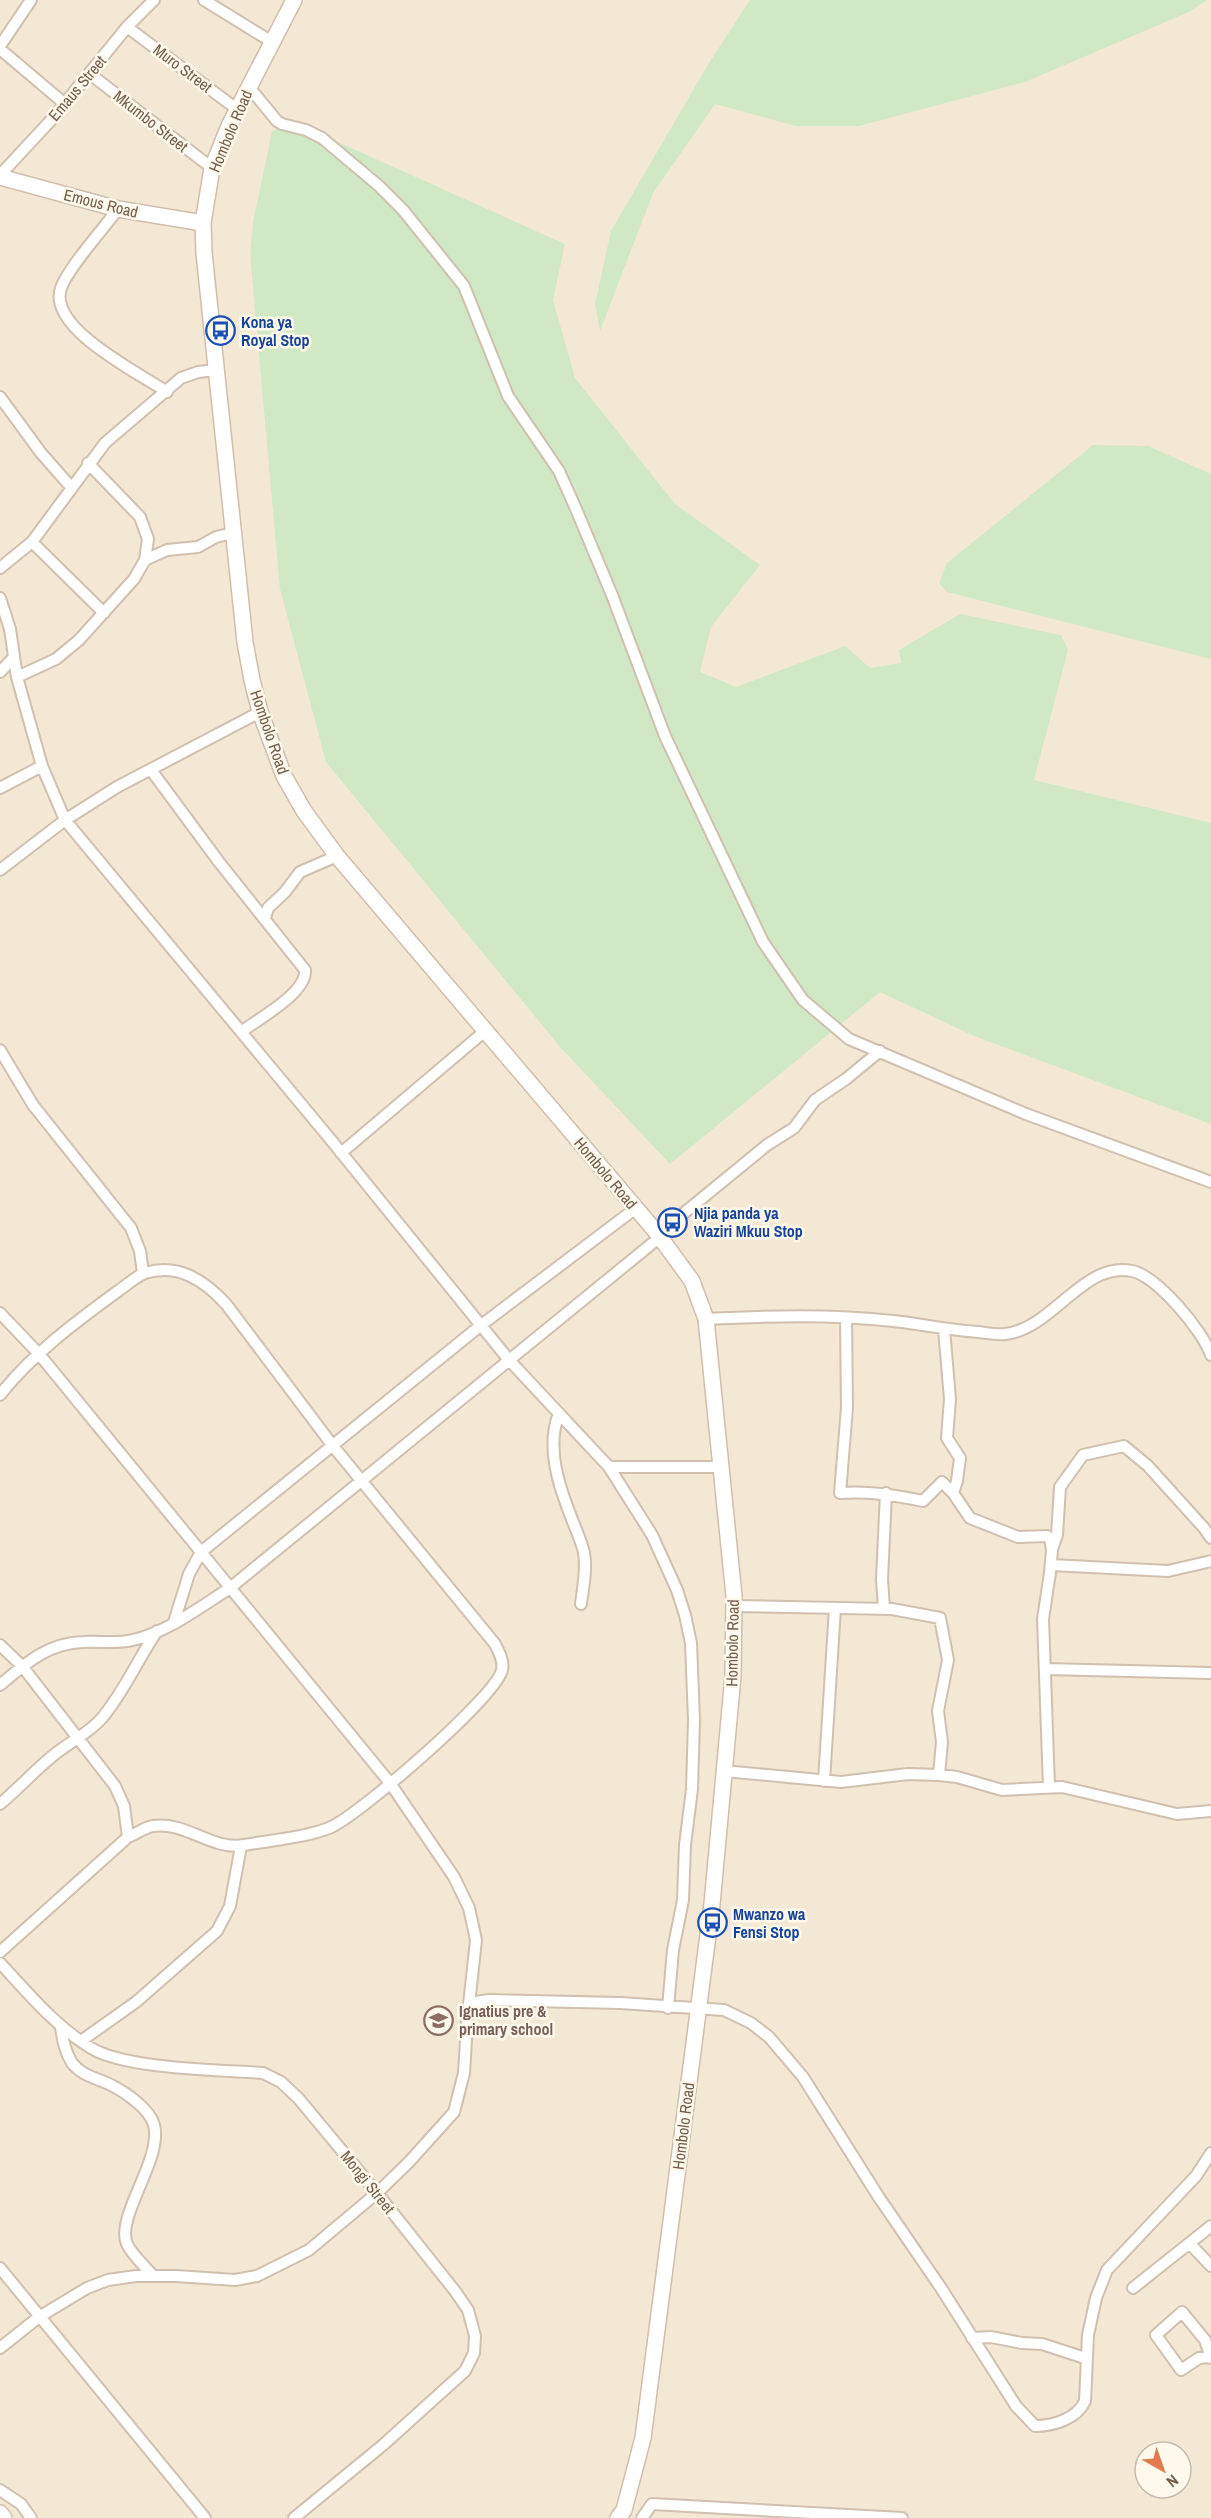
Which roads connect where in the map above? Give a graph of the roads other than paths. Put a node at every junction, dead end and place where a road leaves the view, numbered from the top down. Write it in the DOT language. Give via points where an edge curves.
graph roads {
  1 [pos="31,0"];
  2 [pos="154,0"];
  3 [pos="204,0"];
  4 [pos="294,0"];
  5 [pos="127,27"];
  6 [pos="272,42"];
  7 [pos="0,48"];
  8 [pos="90,74"];
  9 [pos="249,87"];
  10 [pos="65,104"];
  11 [pos="238,110"];
  12 [pos="212,168"];
  13 [pos="2,170"];
  14 [pos="118,209"];
  15 [pos="202,223"];
  16 [pos="216,370"];
  17 [pos="167,392"];
  18 [pos="0,397"];
  19 [pos="88,463"];
  20 [pos="71,487"];
  21 [pos="233,533"];
  22 [pos="32,542"];
  23 [pos="145,560"];
  24 [pos="0,568"];
  25 [pos="0,598"];
  26 [pos="104,613"];
  27 [pos="14,657"];
  28 [pos="0,672"];
  29 [pos="18,677"];
  30 [pos="260,712"];
  31 [pos="42,766"];
  32 [pos="151,770"];
  33 [pos="0,788"];
  34 [pos="65,820"];
  35 [pos="337,856"];
  36 [pos="0,870"];
  37 [pos="265,918"];
  38 [pos="485,1031"];
  39 [pos="241,1032"];
  40 [pos="0,1050"];
  41 [pos="880,1050"];
  42 [pos="342,1153"];
  43 [pos="1211,1182"];
  44 [pos="636,1208"];
  45 [pos="659,1235"];
  46 [pos="143,1273"];
  47 [pos="0,1312"];
  48 [pos="706,1319"];
  49 [pos="846,1319"];
  50 [pos="480,1326"];
  51 [pos="944,1329"];
  52 [pos="39,1354"];
  53 [pos="1211,1355"];
  54 [pos="509,1360"];
  55 [pos="0,1395"];
  56 [pos="559,1413"];
  57 [pos="333,1446"];
  58 [pos="609,1467"];
  59 [pos="720,1467"];
  60 [pos="362,1480"];
  61 [pos="886,1493"];
  62 [pos="953,1493"];
  63 [pos="1211,1538"];
  64 [pos="1052,1550"];
  65 [pos="201,1552"];
  66 [pos="1211,1562"];
  67 [pos="1051,1565"];
  68 [pos="230,1588"];
  69 [pos="581,1604"];
  70 [pos="734,1606"];
  71 [pos="835,1608"];
  72 [pos="884,1609"];
  73 [pos="174,1622"];
  74 [pos="157,1630"];
  75 [pos="0,1645"];
  76 [pos="22,1666"];
  77 [pos="1045,1669"];
  78 [pos="1211,1673"];
  79 [pos="0,1685"];
  80 [pos="80,1739"];
  81 [pos="724,1771"];
  82 [pos="939,1775"];
  83 [pos="824,1781"];
  84 [pos="390,1783"];
  85 [pos="1049,1787"];
  86 [pos="0,1804"];
  87 [pos="1211,1811"];
  88 [pos="128,1837"];
  89 [pos="241,1846"];
  90 [pos="0,1952"];
  91 [pos="0,1963"];
  92 [pos="470,2003"];
  93 [pos="668,2008"];
  94 [pos="698,2008"];
  95 [pos="61,2028"];
  96 [pos="81,2041"];
  97 [pos="1211,2153"];
  98 [pos="377,2193"];
  99 [pos="1211,2226"];
  100 [pos="1190,2244"];
  101 [pos="1211,2266"];
  102 [pos="0,2268"];
  103 [pos="153,2276"];
  104 [pos="1133,2288"];
  105 [pos="39,2317"];
  106 [pos="972,2337"];
  107 [pos="0,2348"];
  108 [pos="1085,2358"];
  109 [pos="1210,2358"];
  110 [pos="0,2490"];
  111 [pos="725,2507"];
  112 [pos="0,2513"];
  113 [pos="624,2515"];
  114 [pos="4,2518"];
  115 [pos="31,2518"];
  116 [pos="205,2518"];
  117 [pos="294,2518"];
  118 [pos="642,2518"];
  119 [pos="734,2518"];
  120 [pos="902,2518"];
  1 -- 7 [label="street"];
  2 -- 5 [label="street, Emaus Street"];
  3 -- 6 [label="street"];
  4 -- 6 [label="street, Hombolo Road"];
  5 -- 8 [label="street, Emaus Street"];
  5 -- 11 [label="street, Muro Street"];
  6 -- 9 [label="street, Hombolo Road"];
  7 -- 10 [label="street"];
  8 -- 10 [label="street, Emaus Street"];
  8 -- 12 [label="street, Mkumbo Street"];
  9 -- 11 [label="street, Hombolo Road"];
  9 -- 41 [label="street" via="277,121 322,138 379,186 458,276 508,396 563,480 665,736 763,942 803,1000 849,1040"];
  10 -- 13 [label="street, Emaus Street"];
  11 -- 12 [label="street, Hombolo Road"];
  12 -- 15 [label="street, Hombolo Road"];
  13 -- 14 [label="street, Emous Road"];
  14 -- 15 [label="street, Emous Road"];
  14 -- 17 [label="street" via="62,287 60,307 88,340"];
  15 -- 16 [label="street, Hombolo Road"];
  16 -- 17 [label="street" via="181,378"];
  16 -- 21 [label="street, Hombolo Road"];
  17 -- 19 [label="street" via="105,442"];
  18 -- 20 [label="street"];
  19 -- 20 [label="street"];
  19 -- 23 [label="street" via="140,517 148,539"];
  20 -- 22 [label="street"];
  21 -- 23 [label="street" via="216,537 198,548 167,549"];
  21 -- 30 [label="street, Hombolo Road" via="245,642"];
  22 -- 24 [label="street"];
  22 -- 26 [label="street"];
  23 -- 26 [label="street"];
  25 -- 27 [label="street"];
  26 -- 29 [label="street" via="56,659"];
  27 -- 28 [label="street"];
  27 -- 29 [label="street"];
  29 -- 31 [label="street"];
  30 -- 32 [label="street"];
  30 -- 35 [label="street, Hombolo Road" via="284,776"];
  31 -- 33 [label="street"];
  31 -- 34 [label="street"];
  32 -- 34 [label="street"];
  32 -- 37 [label="street"];
  34 -- 36 [label="street"];
  34 -- 39 [label="street"];
  35 -- 37 [label="street" via="300,872 268,908"];
  35 -- 38 [label="street, Hombolo Road"];
  37 -- 39 [label="street" via="298,958 305,976 287,998"];
  38 -- 42 [label="street"];
  38 -- 44 [label="street, Hombolo Road"];
  39 -- 42 [label="street"];
  40 -- 46 [label="street" via="33,1105 131,1228"];
  41 -- 43 [label="street" via="1026,1114"];
  41 -- 45 [label="street" via="815,1100 794,1128 767,1145"];
  42 -- 50 [label="street"];
  44 -- 45 [label="street, Hombolo Road"];
  44 -- 50 [label="street"];
  45 -- 48 [label="street, Hombolo Road" via="692,1281"];
  45 -- 54 [label="street"];
  46 -- 52 [label="street"];
  46 -- 57 [label="street" via="172,1270 192,1275 212,1288"];
  47 -- 52 [label="street"];
  48 -- 49 [label="street"];
  48 -- 59 [label="street, Hombolo Road"];
  49 -- 51 [label="street"];
  49 -- 61 [label="street" via="847,1408 840,1493"];
  50 -- 54 [label="street"];
  50 -- 57 [label="street"];
  51 -- 53 [label="street" via="1005,1334 1020,1330 1050,1315 1070,1294 1117,1269 1139,1273 1163,1292 1193,1326"];
  51 -- 62 [label="street" via="950,1399 947,1438 960,1458"];
  52 -- 55 [label="street"];
  52 -- 65 [label="street"];
  54 -- 56 [label="street"];
  54 -- 60 [label="street"];
  56 -- 58 [label="street"];
  56 -- 69 [label="street" via="554,1461 559,1486 584,1550"];
  57 -- 60 [label="street"];
  57 -- 65 [label="street"];
  58 -- 59 [label="street"];
  58 -- 93 [label="street" via="652,1535 667,1567 691,1643 692,1790 683,1900 673,1950"];
  59 -- 70 [label="street, Hombolo Road"];
  60 -- 68 [label="street"];
  60 -- 84 [label="street" via="495,1644 502,1661 502,1671 487,1694"];
  61 -- 62 [label="street" via="923,1501 942,1482"];
  61 -- 72 [label="street"];
  62 -- 64 [label="street" via="970,1518 1018,1537 1047,1536"];
  63 -- 64 [label="street" via="1148,1466 1124,1446 1083,1455 1060,1486 1057,1535"];
  64 -- 67 [label="street"];
  65 -- 68 [label="street"];
  65 -- 73 [label="street" via="189,1574"];
  66 -- 67 [label="street" via="1168,1571"];
  67 -- 77 [label="street" via="1043,1619"];
  68 -- 73 [label="street"];
  68 -- 84 [label="street"];
  70 -- 71 [label="street"];
  70 -- 81 [label="street, Hombolo Road" via="733,1676"];
  71 -- 72 [label="street"];
  71 -- 83 [label="street"];
  72 -- 82 [label="street" via="940,1618 948,1660 938,1712 942,1742"];
  73 -- 74 [label="street"];
  74 -- 76 [label="street" via="131,1641 64,1643"];
  74 -- 80 [label="street" via="110,1709"];
  75 -- 76 [label="street"];
  76 -- 79 [label="street"];
  76 -- 80 [label="street"];
  77 -- 78 [label="street"];
  77 -- 85 [label="street"];
  80 -- 86 [label="street" via="50,1758"];
  80 -- 88 [label="street" via="115,1786 124,1806"];
  81 -- 83 [label="street"];
  81 -- 94 [label="street, Hombolo Road"];
  82 -- 83 [label="street"];
  82 -- 85 [label="street" via="1002,1790"];
  84 -- 89 [label="street" via="354,1814 329,1828"];
  84 -- 92 [label="street" via="454,1876 469,1908 476,1941"];
  85 -- 87 [label="street" via="1177,1814"];
  88 -- 89 [label="street" via="152,1826 167,1826 220,1845"];
  88 -- 90 [label="street"];
  89 -- 96 [label="street" via="230,1906 217,1931 136,2002"];
  91 -- 95 [label="street, Mongi Street"];
  92 -- 93 [label="street" via="620,2003"];
  92 -- 98 [label="street" via="464,2073 454,2112"];
  93 -- 94 [label="street"];
  94 -- 106 [label="street" via="724,2010 751,2023 769,2037 803,2077"];
  94 -- 113 [label="street, Hombolo Road" via="643,2438"];
  95 -- 96 [label="street, Mongi Street"];
  95 -- 103 [label="street" via="72,2063 88,2077 115,2087 146,2111 154,2123 155,2145 128,2218 125,2237"];
  96 -- 98 [label="street, Mongi Street" via="114,2058 263,2073 281,2082 299,2098"];
  97 -- 108 [label="street" via="1196,2176 1107,2270 1096,2298"];
  98 -- 103 [label="street" via="309,2250 257,2276 235,2280"];
  98 -- 117 [label="street, Mongi Street" via="468,2310 475,2336 474,2353 465,2372"];
  99 -- 100 [label="street"];
  100 -- 101 [label="street"];
  100 -- 104 [label="street"];
  102 -- 105 [label="street"];
  103 -- 105 [label="street" via="108,2280"];
  105 -- 107 [label="street"];
  105 -- 116 [label="street"];
  106 -- 108 [label="street" via="1042,2344"];
  106 -- 108 [label="street" via="1016,2406 1035,2426 1058,2423 1083,2406"];
  109 -- 109 [label="street" via="1199,2358 1181,2370 1156,2335 1182,2312 1205,2340"];
  110 -- 115 [label="street" via="21,2504"];
  111 -- 118 [label="street" via="652,2504"];
  111 -- 119 [label="street"];
  111 -- 120 [label="street"];
  112 -- 114 [label="street"];
}
